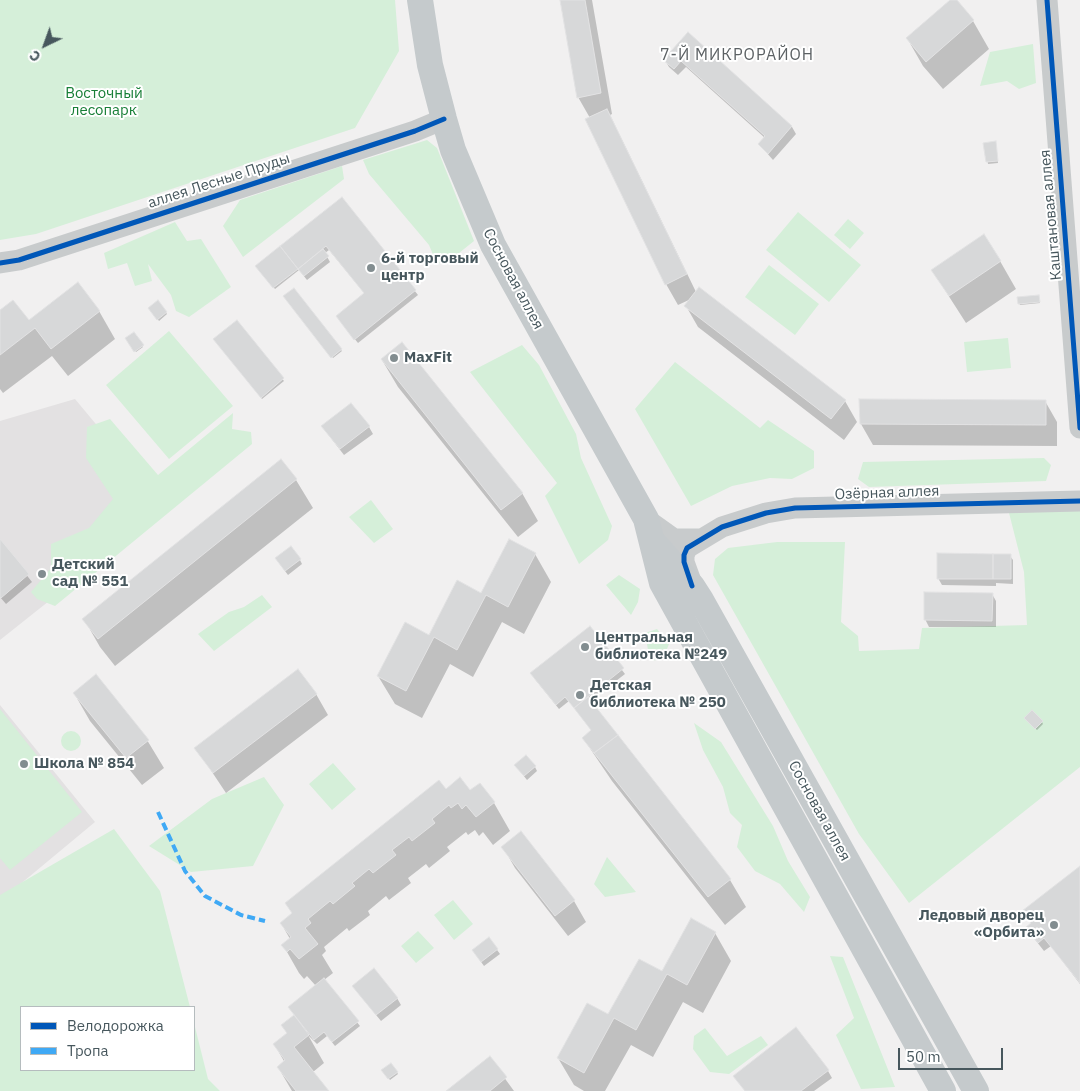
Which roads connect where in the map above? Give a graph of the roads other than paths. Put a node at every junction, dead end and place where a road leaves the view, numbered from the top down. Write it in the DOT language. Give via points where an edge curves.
graph roads {
  1 [pos="420,0"];
  2 [pos="1047,0"];
  3 [pos="444,119"];
  4 [pos="0,263"];
  5 [pos="1080,428"];
  6 [pos="1080,500"];
  7 [pos="654,531"];
  8 [pos="700,539"];
  9 [pos="692,586"];
  10 [pos="943,1091"];
  11 [pos="976,1091"];
  1 -- 3 [label="main road, Сосновая аллея" via="430,65"];
  2 -- 5 [label="street, Каштановая аллея"];
  3 -- 4 [label="street, аллея Лесные Пруды" via="19,260"];
  3 -- 7 [label="main road, Сосновая аллея" via="453,150 493,245"];
  6 -- 8 [label="street, Озёрная аллея" via="796,508 739,521"];
  7 -- 8 [label="street" via="682,540"];
  7 -- 9 [label="main road, Сосновая аллея"];
  7 -- 10 [label="main road, Сосновая аллея" via="662,583"];
  8 -- 9 [label="street" via="684,555"];
  9 -- 11 [label="main road, Сосновая аллея"];
}
